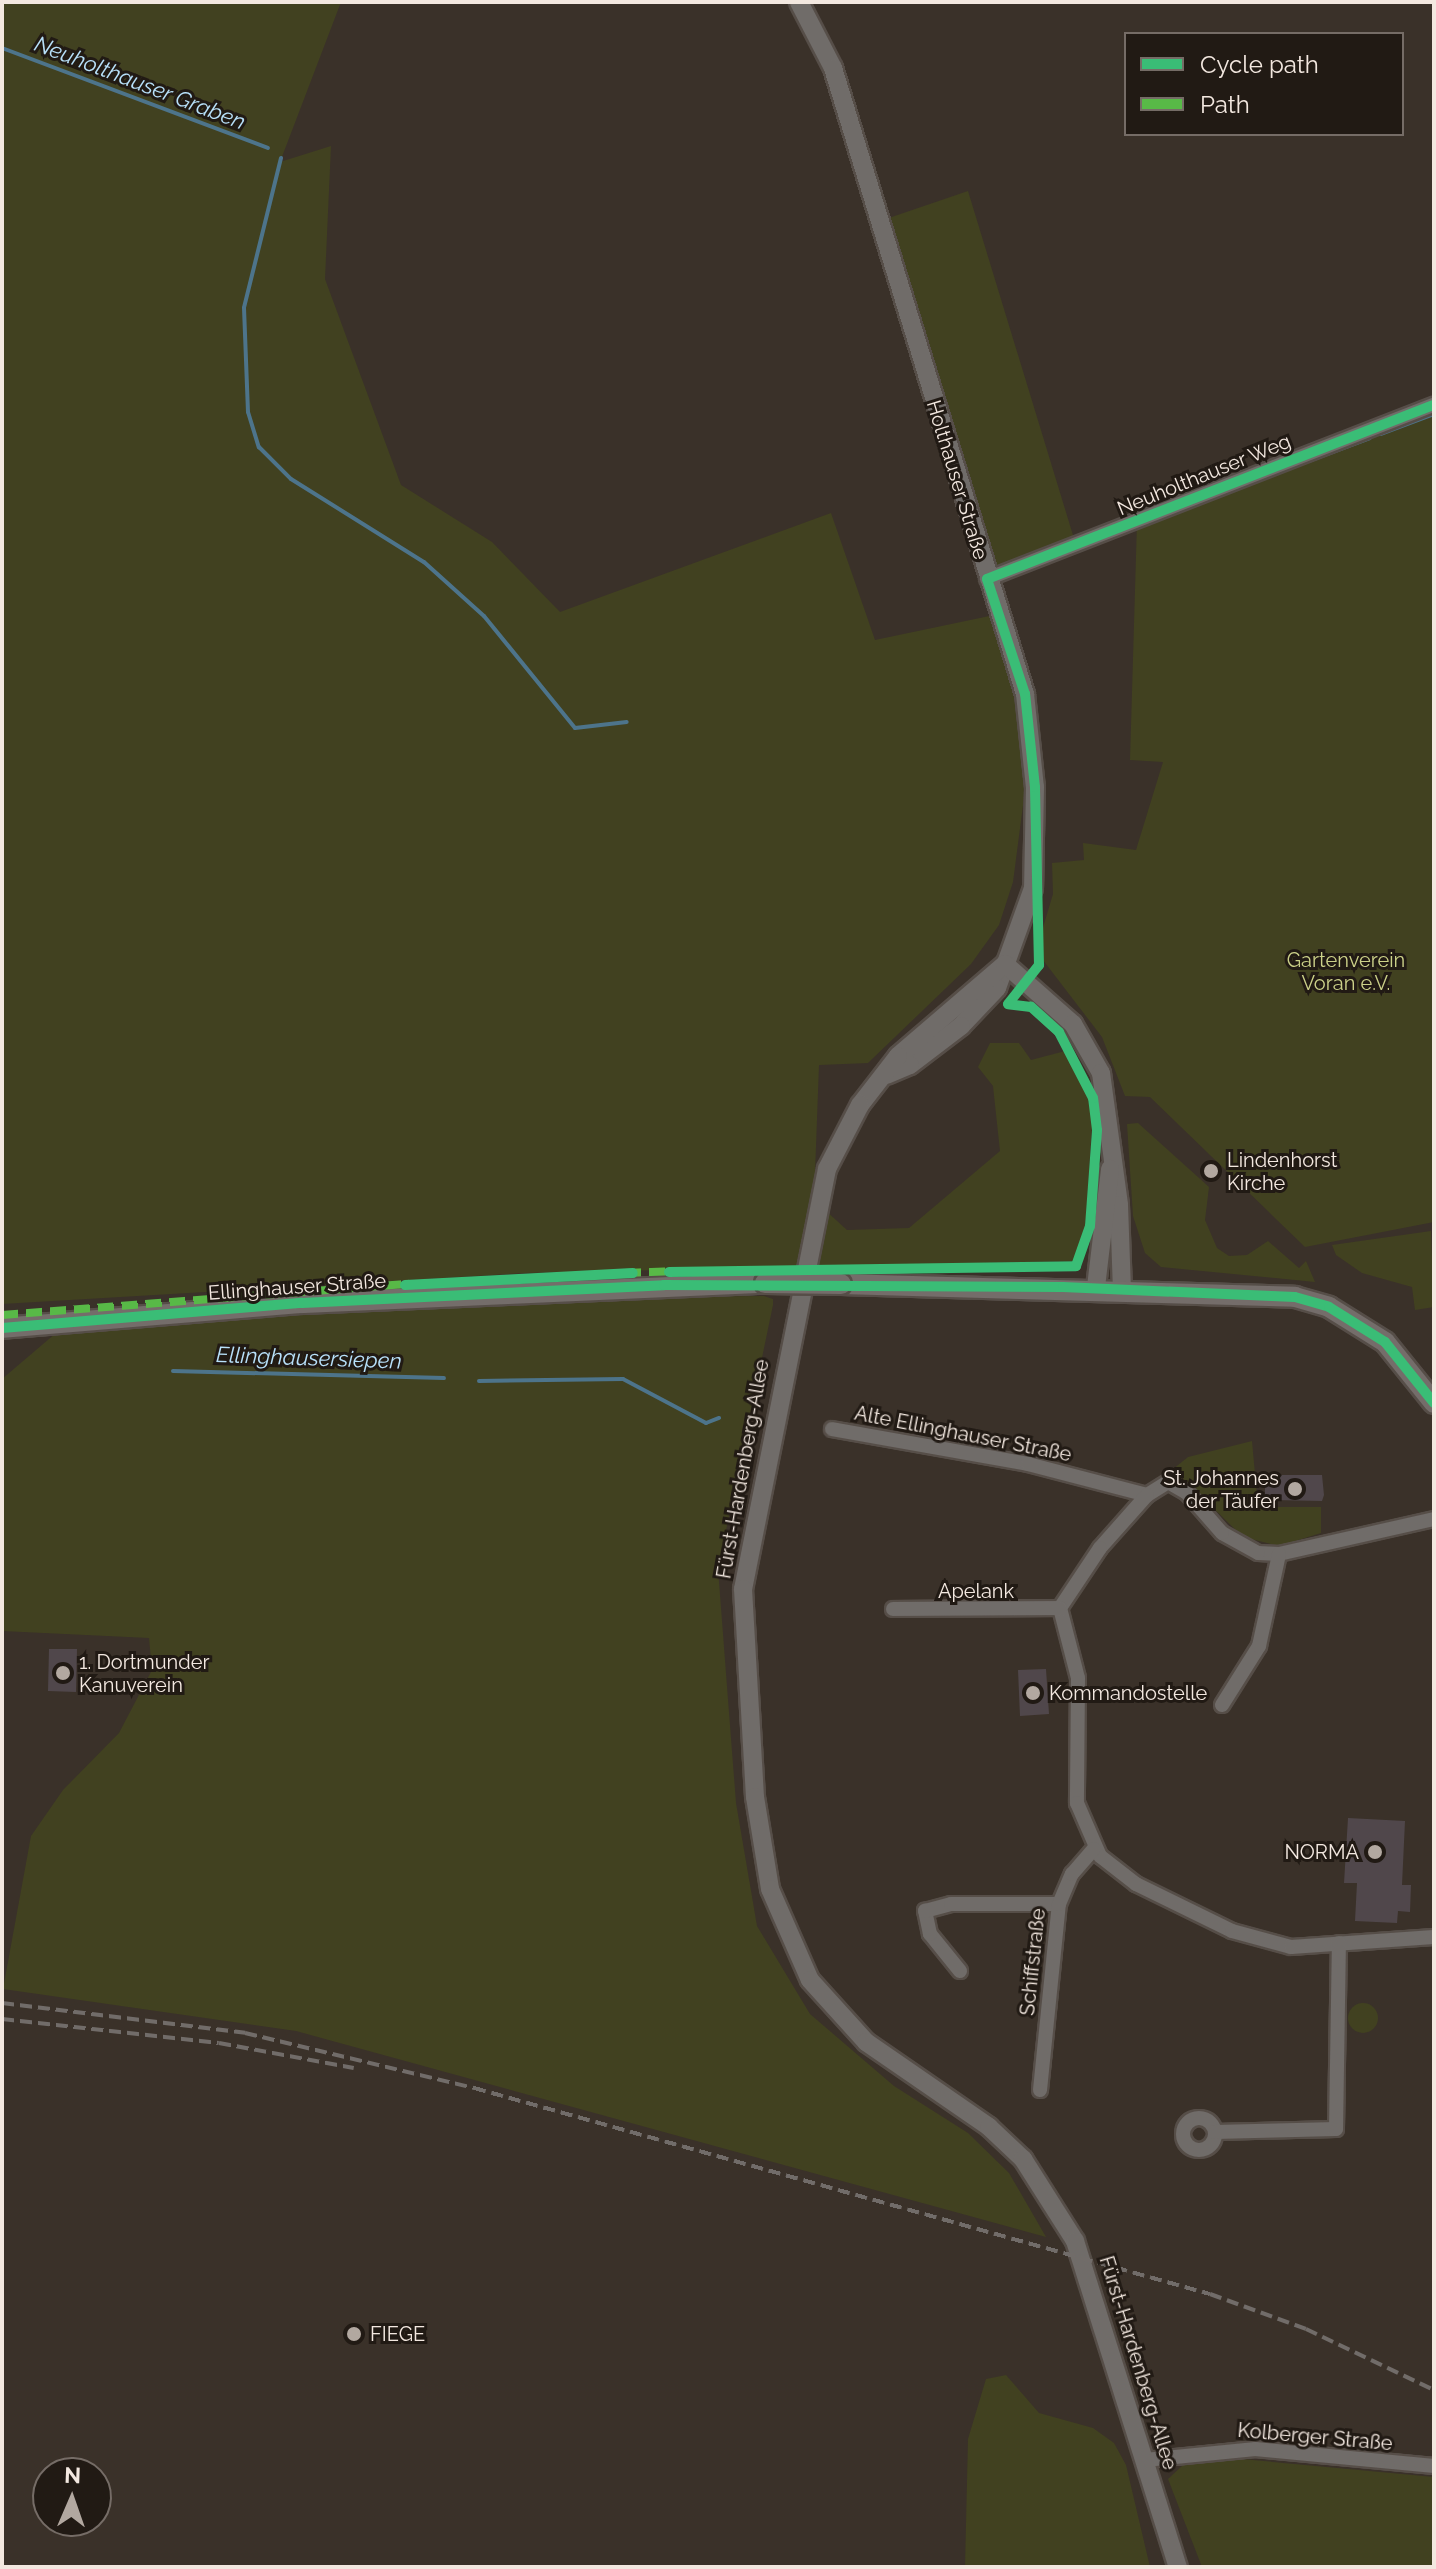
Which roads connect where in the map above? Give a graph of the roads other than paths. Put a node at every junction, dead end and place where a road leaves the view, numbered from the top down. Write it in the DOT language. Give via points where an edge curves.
graph roads {
  1 [pos="799,2"];
  2 [pos="1434,405"];
  3 [pos="987,579"];
  4 [pos="1005,964"];
  5 [pos="1110,1169"];
  6 [pos="1096,1287"];
  7 [pos="1122,1289"];
  8 [pos="2,1328"];
  9 [pos="1434,1403"];
  10 [pos="832,1429"];
  11 [pos="1147,1495"];
  12 [pos="1434,1519"];
  13 [pos="1279,1554"];
  14 [pos="1060,1608"];
  15 [pos="893,1609"];
  16 [pos="1222,1705"];
  17 [pos="1094,1849"];
  18 [pos="1059,1904"];
  19 [pos="1434,1937"];
  20 [pos="1339,1943"];
  21 [pos="960,1971"];
  22 [pos="1040,2090"];
  23 [pos="1215,2132"];
  24 [pos="1145,2460"];
  25 [pos="1434,2466"];
  26 [pos="1178,2567"];
  1 -- 3 [label="street, Holthauser Straße" via="833,68"];
  2 -- 3 [label="street, Neuholthauser Weg"];
  3 -- 4 [label="street, Holthauser Straße" via="1025,694 1035,787 1033,888"];
  4 -- 5 [label="street" via="1073,1024 1093,1056 1109,1114"];
  4 -- 24 [label="street, Fürst-Hardenberg-Allee" via="987,1001 910,1065 887,1075 860,1105 827,1169 749,1548 743,1589 746,1704 770,1889 810,1980 839,2017 896,2065 989,2127 1053,2200 1092,2282"];
  5 -- 6 [label="street"];
  5 -- 7 [label="street" via="1119,1205"];
  6 -- 7 [label="main road, Ellinghauser Straße"];
  6 -- 8 [label="main road, Ellinghauser Straße, bridge" via="765,1283 520,1292"];
  7 -- 9 [label="main road" via="1295,1297 1329,1307 1411,1368"];
  10 -- 11 [label="street, Alte Ellinghauser Straße" via="1028,1464"];
  11 -- 13 [label="street, Alte Ellinghauser Straße" via="1168,1482 1187,1493 1222,1533 1258,1553"];
  11 -- 14 [label="street" via="1100,1548"];
  12 -- 13 [label="street, Alte Ellinghauser Straße"];
  13 -- 16 [label="street" via="1259,1646"];
  14 -- 15 [label="street, Apelank"];
  14 -- 17 [label="street" via="1078,1678 1075,1793"];
  17 -- 18 [label="street, Schiffstraße" via="1072,1874"];
  17 -- 20 [label="street" via="1136,1884 1232,1931 1291,1947"];
  18 -- 21 [label="street" via="951,1904 925,1911 930,1934"];
  18 -- 22 [label="street, Schiffstraße"];
  19 -- 20 [label="street"];
  20 -- 23 [label="street" via="1336,2129"];
  24 -- 25 [label="street, Kolberger Straße" via="1255,2449"];
  24 -- 26 [label="street, Fürst-Hardenberg-Allee"];
}
